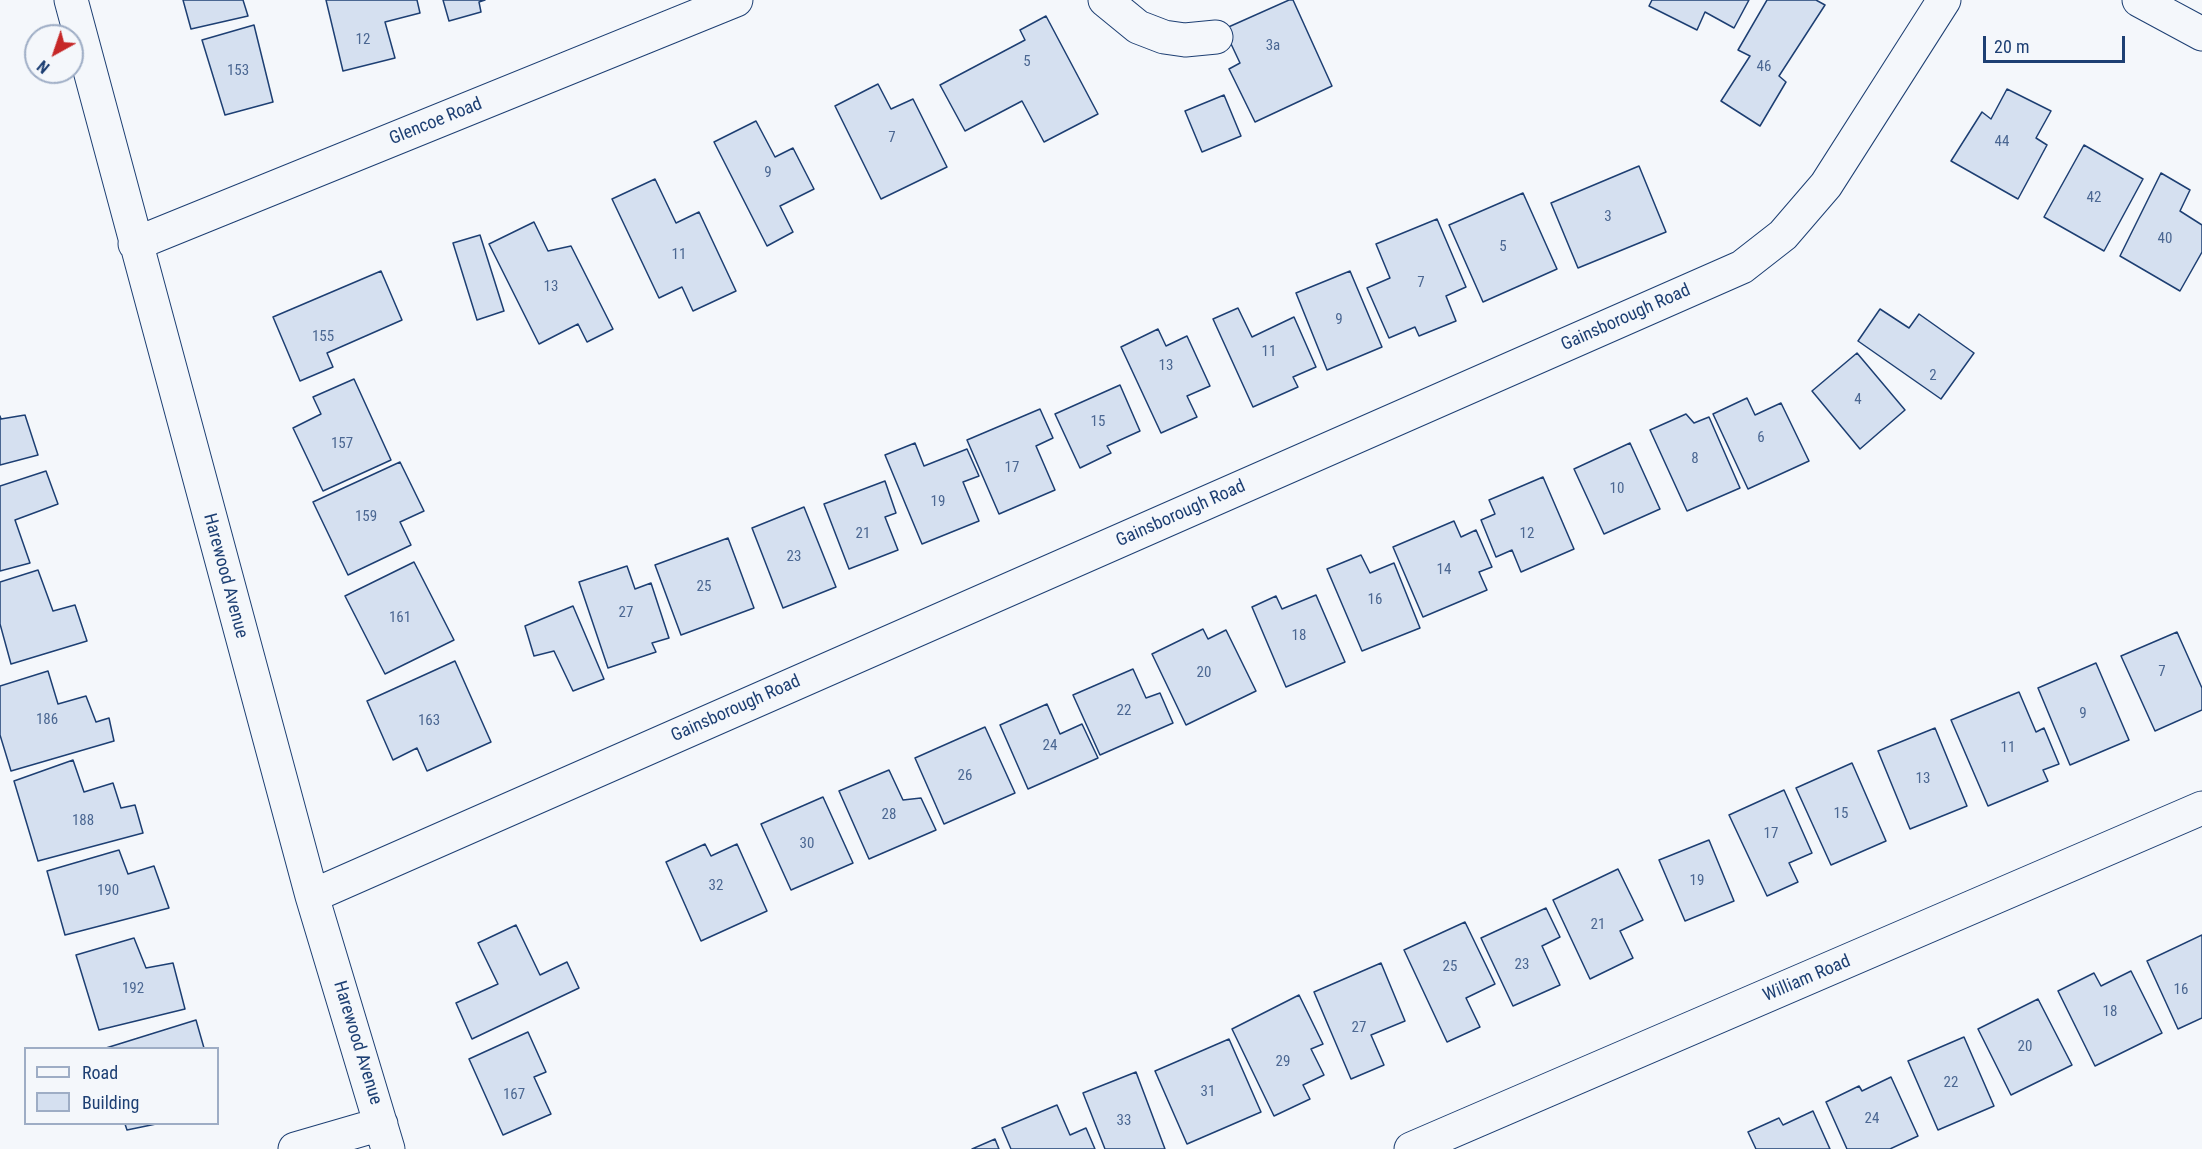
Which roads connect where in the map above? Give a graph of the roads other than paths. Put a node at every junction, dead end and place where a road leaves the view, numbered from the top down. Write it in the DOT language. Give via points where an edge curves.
graph roads {
  1 [pos="71,0"];
  2 [pos="736,0"];
  3 [pos="1105,0"];
  4 [pos="1944,0"];
  5 [pos="2139,0"];
  6 [pos="2202,34"];
  7 [pos="1216,37"];
  8 [pos="135,244"];
  9 [pos="2202,808"];
  10 [pos="312,896"];
  11 [pos="384,1137"];
  12 [pos="295,1149"];
  13 [pos="1411,1149"];
  1 -- 8 [label="street, Harewood Avenue"];
  2 -- 8 [label="street, Glencoe Road"];
  3 -- 7 [label="street" via="1138,27 1164,37"];
  4 -- 10 [label="street, Gainsborough Road" via="1826,185 1783,235 1742,267"];
  5 -- 6 [label="street"];
  8 -- 10 [label="street, Harewood Avenue"];
  9 -- 13 [label="street, William Road"];
  10 -- 11 [label="street, Harewood Avenue"];
  11 -- 12 [label="street"];
}
